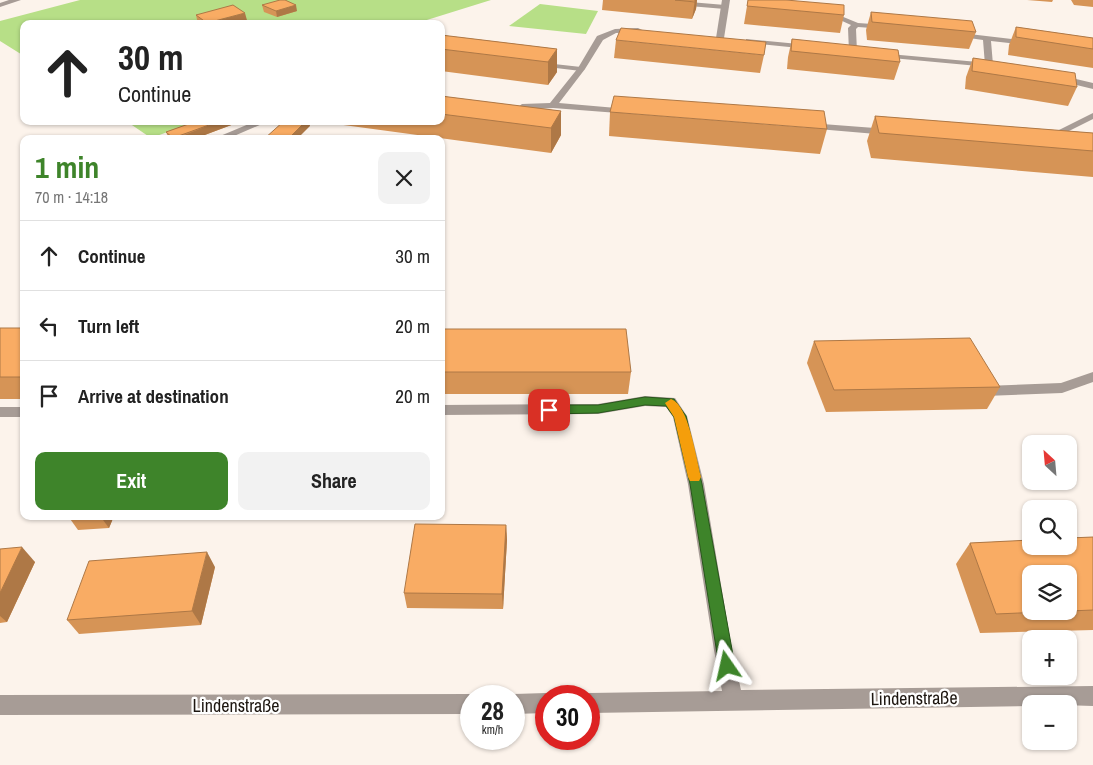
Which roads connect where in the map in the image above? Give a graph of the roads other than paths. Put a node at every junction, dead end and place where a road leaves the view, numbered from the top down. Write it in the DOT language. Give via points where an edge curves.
graph roads {
  1 [pos="13,0"];
  2 [pos="641,0"];
  3 [pos="725,4"];
  4 [pos="0,5"];
  5 [pos="813,16"];
  6 [pos="857,25"];
  7 [pos="896,28"];
  8 [pos="644,31"];
  9 [pos="946,33"];
  10 [pos="710,37"];
  11 [pos="987,37"];
  12 [pos="720,38"];
  13 [pos="730,39"];
  14 [pos="739,40"];
  15 [pos="1034,44"];
  16 [pos="815,48"];
  17 [pos="843,51"];
  18 [pos="852,52"];
  19 [pos="862,53"];
  20 [pos="872,54"];
  21 [pos="534,63"];
  22 [pos="581,69"];
  23 [pos="1051,76"];
  24 [pos="1093,86"];
  25 [pos="553,105"];
  26 [pos="517,107"];
  27 [pos="641,113"];
  28 [pos="1093,116"];
  29 [pos="255,125"];
  30 [pos="799,126"];
  31 [pos="894,132"];
  32 [pos="228,135"];
  33 [pos="1042,139"];
  34 [pos="1093,377"];
  35 [pos="985,392"];
  36 [pos="445,410"];
  37 [pos="0,412"];
  38 [pos="20,412"];
  39 [pos="1093,696"];
  40 [pos="734,700"];
  41 [pos="600,703"];
  42 [pos="460,704"];
  43 [pos="0,705"];
  1 -- 4 [label="street"];
  2 -- 3 [label="street"];
  3 -- 12 [label="street"];
  5 -- 6 [label="street" via="841,18"];
  6 -- 7 [label="street"];
  6 -- 18 [label="street" via="852,28"];
  8 -- 22 [label="street" via="625,29 606,34 600,38"];
  9 -- 11 [label="street"];
  10 -- 12 [label="street"];
  11 -- 15 [label="street"];
  11 -- 20 [label="street" via="993,66"];
  12 -- 13 [label="street"];
  14 -- 16 [label="street"];
  17 -- 18 [label="street"];
  18 -- 19 [label="street"];
  21 -- 22 [label="street"];
  22 -- 25 [label="street"];
  23 -- 24 [label="street"];
  25 -- 26 [label="street"];
  25 -- 27 [label="street"];
  28 -- 33 [label="street"];
  29 -- 32 [label="street"];
  30 -- 31 [label="street"];
  34 -- 35 [label="street" via="1062,388"];
  36 -- 40 [label="street" via="598,409 645,401 670,402 680,416 696,484"];
  37 -- 38 [label="street"];
  39 -- 40 [label="street, Lindenstraße"];
  40 -- 41 [label="street, Lindenstraße"];
  42 -- 43 [label="street, Lindenstraße"];
}
